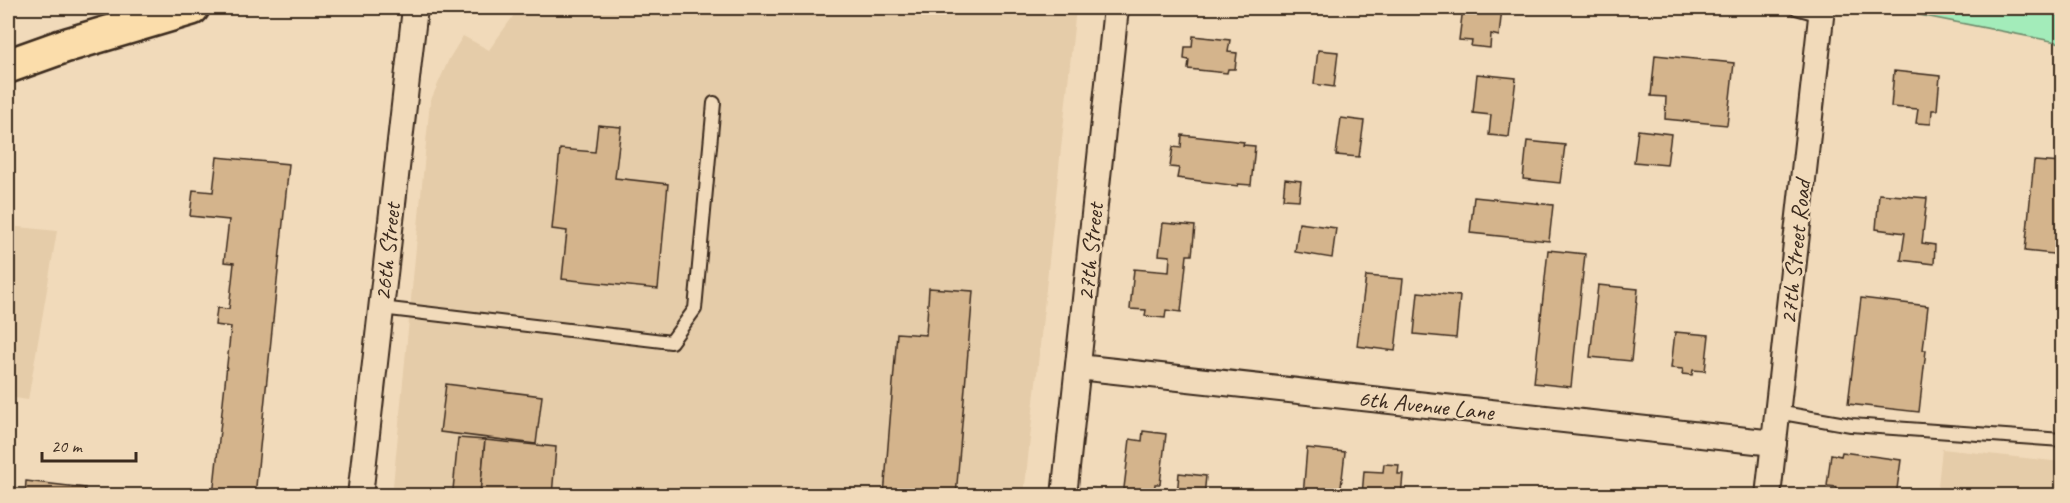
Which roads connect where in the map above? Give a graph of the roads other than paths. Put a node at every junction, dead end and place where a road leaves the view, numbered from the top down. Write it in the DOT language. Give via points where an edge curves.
graph roads {
  1 [pos="192,8"];
  2 [pos="415,8"];
  3 [pos="1116,8"];
  4 [pos="1796,8"];
  5 [pos="1822,11"];
  6 [pos="8,66"];
  7 [pos="714,103"];
  8 [pos="381,308"];
  9 [pos="1078,367"];
  10 [pos="1778,412"];
  11 [pos="2062,440"];
  12 [pos="1774,443"];
  13 [pos="360,495"];
  14 [pos="1064,495"];
  15 [pos="1768,495"];
  1 -- 6 [label="main road"];
  2 -- 8 [label="street, 26th Street"];
  3 -- 9 [label="street, 27th Street"];
  4 -- 5 [label="lane"];
  5 -- 10 [label="street, 27th Street Road"];
  7 -- 8 [label="lane" via="695,309 671,342"];
  8 -- 13 [label="street, 26th Street"];
  9 -- 12 [label="street, 6th Avenue Lane"];
  9 -- 14 [label="street, 27th Street"];
  10 -- 11 [label="lane" via="1851,425"];
  10 -- 12 [label="street, 27th Street Road"];
  12 -- 15 [label="street, 27th Street Road"];
}
